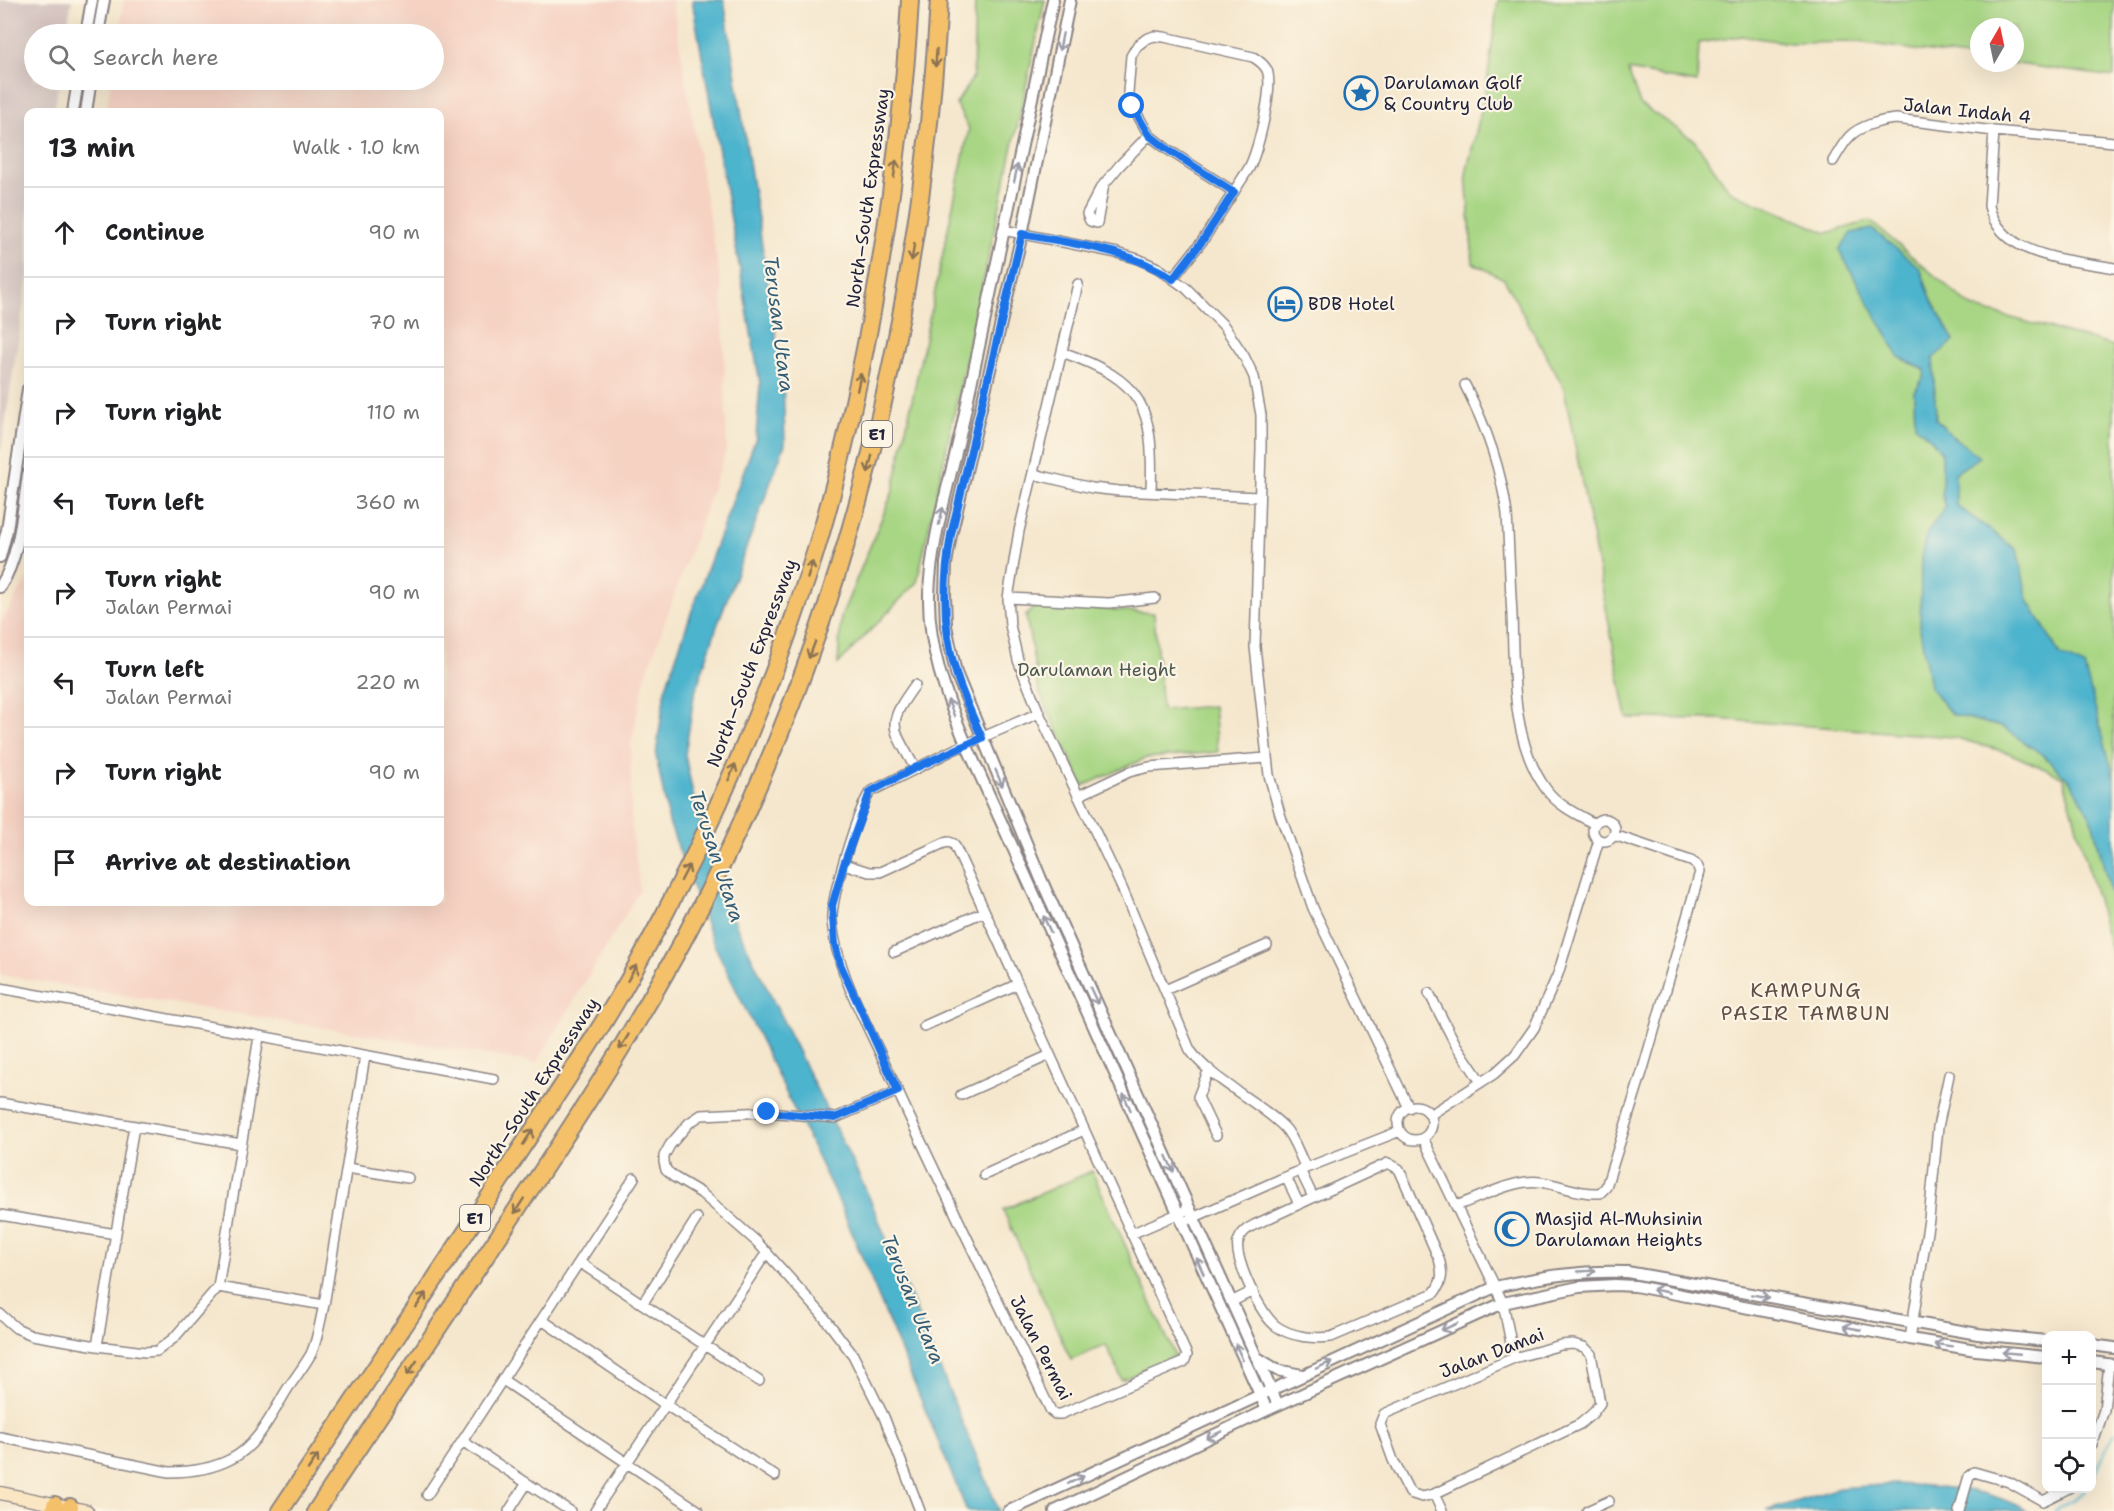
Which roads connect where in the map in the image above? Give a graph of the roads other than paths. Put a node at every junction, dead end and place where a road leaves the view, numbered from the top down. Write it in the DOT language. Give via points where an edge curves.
graph roads {
  1 [pos="92,0"];
  2 [pos="104,0"];
  3 [pos="910,0"];
  4 [pos="939,0"];
  5 [pos="1053,0"];
  6 [pos="1070,0"];
  7 [pos="88,24"];
  8 [pos="100,24"];
  9 [pos="76,90"];
  10 [pos="89,90"];
  11 [pos="74,108"];
  12 [pos="87,108"];
  13 [pos="1994,131"];
  14 [pos="1149,135"];
  15 [pos="2114,142"];
  16 [pos="1833,161"];
  17 [pos="1104,184"];
  18 [pos="1234,192"];
  19 [pos="1003,230"];
  20 [pos="1022,234"];
  21 [pos="2114,268"];
  22 [pos="1173,279"];
  23 [pos="1078,284"];
  24 [pos="1062,352"];
  25 [pos="1465,385"];
  26 [pos="24,417"];
  27 [pos="1033,474"];
  28 [pos="1151,491"];
  29 [pos="1259,497"];
  30 [pos="24,498"];
  31 [pos="0,557"];
  32 [pos="0,587"];
  33 [pos="1008,598"];
  34 [pos="1155,598"];
  35 [pos="915,685"];
  36 [pos="1039,713"];
  37 [pos="982,738"];
  38 [pos="966,744"];
  39 [pos="1266,758"];
  40 [pos="915,768"];
  41 [pos="1078,796"];
  42 [pos="1595,824"];
  43 [pos="1614,835"];
  44 [pos="1599,840"];
  45 [pos="844,864"];
  46 [pos="983,912"];
  47 [pos="1267,945"];
  48 [pos="894,952"];
  49 [pos="1018,984"];
  50 [pos="0,988"];
  51 [pos="1165,990"];
  52 [pos="1429,993"];
  53 [pos="924,1026"];
  54 [pos="259,1036"];
  55 [pos="1050,1055"];
  56 [pos="365,1056"];
  57 [pos="1209,1070"];
  58 [pos="1949,1076"];
  59 [pos="494,1079"];
  60 [pos="1481,1082"];
  61 [pos="898,1091"];
  62 [pos="961,1095"];
  63 [pos="0,1103"];
  64 [pos="1409,1108"];
  65 [pos="1430,1115"];
  66 [pos="134,1126"];
  67 [pos="1084,1130"];
  68 [pos="1400,1131"];
  69 [pos="1216,1135"];
  70 [pos="1423,1138"];
  71 [pos="241,1144"];
  72 [pos="347,1168"];
  73 [pos="1303,1169"];
  74 [pos="984,1175"];
  75 [pos="1286,1177"];
  76 [pos="634,1178"];
  77 [pos="408,1179"];
  78 [pos="1313,1197"];
  79 [pos="1299,1204"];
  80 [pos="1456,1206"];
  81 [pos="1191,1213"];
  82 [pos="0,1215"];
  83 [pos="697,1218"];
  84 [pos="1179,1219"];
  85 [pos="116,1234"];
  86 [pos="1131,1234"];
  87 [pos="766,1252"];
  88 [pos="579,1262"];
  89 [pos="218,1287"];
  90 [pos="1495,1287"];
  91 [pos="1253,1291"];
  92 [pos="1231,1302"];
  93 [pos="1503,1303"];
  94 [pos="643,1304"];
  95 [pos="324,1305"];
  96 [pos="0,1314"];
  97 [pos="542,1320"];
  98 [pos="1912,1323"];
  99 [pos="1910,1339"];
  100 [pos="2042,1341"];
  101 [pos="706,1344"];
  102 [pos="97,1346"];
  103 [pos="2096,1346"];
  104 [pos="2114,1348"];
  105 [pos="1256,1356"];
  106 [pos="2042,1357"];
  107 [pos="1514,1358"];
  108 [pos="2096,1362"];
  109 [pos="2111,1364"];
  110 [pos="1302,1376"];
  111 [pos="503,1380"];
  112 [pos="759,1381"];
  113 [pos="1271,1390"];
  114 [pos="1259,1395"];
  115 [pos="666,1405"];
  116 [pos="1278,1405"];
  117 [pos="1266,1410"];
  118 [pos="0,1437"];
  119 [pos="2093,1439"];
  120 [pos="462,1441"];
  121 [pos="627,1463"];
  122 [pos="775,1476"];
  123 [pos="527,1483"];
  124 [pos="2058,1493"];
  125 [pos="0,1494"];
  126 [pos="1434,1494"];
  127 [pos="427,1495"];
  128 [pos="1609,1501"];
  129 [pos="62,1509"];
  130 [pos="692,1509"];
  131 [pos="87,1511"];
  132 [pos="280,1511"];
  133 [pos="316,1511"];
  134 [pos="509,1511"];
  135 [pos="570,1511"];
  136 [pos="595,1511"];
  137 [pos="920,1511"];
  138 [pos="1009,1511"];
  139 [pos="1055,1511"];
  140 [pos="1442,1511"];
  141 [pos="1587,1511"];
  142 [pos="1959,1511"];
  1 -- 7 [label="street"];
  2 -- 8 [label="street"];
  132 -- 3 [label="highway, North–South Expressway / E1, one-way" via="611,1010 709,825 758,710 810,570 864,360 899,142"];
  4 -- 133 [label="highway, E1, one-way" via="919,217 885,403 857,513 822,624 787,715 685,937 582,1110"];
  19 -- 5 [label="street, one-way"];
  6 -- 20 [label="street, one-way"];
  9 -- 11 [label="street"];
  10 -- 12 [label="street"];
  13 -- 15 [label="street, Jalan Indah 4"];
  13 -- 16 [label="street, Jalan Indah 4" via="1890,119 1857,131"];
  13 -- 21 [label="street" via="1989,206 2002,232 2036,252"];
  14 -- 17 [label="street"];
  14 -- 18 [label="street"];
  14 -- 18 [label="street" via="1128,93 1131,56 1146,39 1164,37 1258,59 1268,72 1265,112 1252,161"];
  18 -- 22 [label="street"];
  19 -- 20 [label="street"];
  38 -- 19 [label="street, one-way" via="937,664 929,597 937,532"];
  20 -- 22 [label="street" via="1138,259"];
  20 -- 37 [label="street" via="946,564 946,626 956,673"];
  22 -- 29 [label="street" via="1224,326 1254,377 1261,415"];
  23 -- 24 [label="street"];
  24 -- 27 [label="street"];
  24 -- 28 [label="street" via="1104,369 1136,397 1150,432"];
  25 -- 42 [label="street" via="1483,421 1503,490 1515,693 1526,745 1546,789 1557,801"];
  26 -- 31 [label="street" via="8,530"];
  27 -- 28 [label="street" via="1092,488"];
  27 -- 33 [label="street"];
  28 -- 29 [label="street"];
  29 -- 39 [label="street" via="1255,647"];
  30 -- 32 [label="street" via="17,540"];
  33 -- 34 [label="street" via="1109,603"];
  33 -- 36 [label="street" via="1018,660"];
  35 -- 40 [label="street" via="898,708 894,723"];
  36 -- 37 [label="street, Jalan Permai"];
  36 -- 41 [label="street"];
  37 -- 38 [label="street, Jalan Permai"];
  37 -- 81 [label="street, one-way"];
  38 -- 40 [label="street, Jalan Permai"];
  84 -- 38 [label="street, one-way"];
  39 -- 41 [label="street" via="1149,767"];
  39 -- 64 [label="street" via="1280,814 1313,908"];
  40 -- 45 [label="street, Jalan Permai" via="870,792"];
  41 -- 51 [label="street"];
  42 -- 43 [label="street" via="1604,819 1611,822"];
  42 -- 44 [label="street" via="1594,835"];
  43 -- 44 [label="street" via="1609,840"];
  43 -- 80 [label="street" via="1691,861 1700,872 1606,1187 1600,1193 1585,1194 1526,1182"];
  44 -- 60 [label="street" via="1541,1015 1515,1054"];
  45 -- 46 [label="street, Jalan Permai" via="880,872 949,842 954,844"];
  45 -- 61 [label="street, Jalan Permai" via="832,906 837,955"];
  46 -- 48 [label="street"];
  46 -- 49 [label="street, Jalan Permai"];
  47 -- 51 [label="street"];
  49 -- 53 [label="street"];
  49 -- 55 [label="street, Jalan Permai"];
  50 -- 54 [label="street"];
  51 -- 57 [label="street" via="1190,1050"];
  52 -- 60 [label="street"];
  54 -- 56 [label="street"];
  54 -- 71 [label="street"];
  55 -- 62 [label="street"];
  55 -- 67 [label="street, Jalan Permai"];
  56 -- 59 [label="street"];
  56 -- 72 [label="street"];
  57 -- 69 [label="street" via="1198,1097"];
  57 -- 73 [label="street" via="1285,1128"];
  58 -- 98 [label="street" via="1938,1127 1929,1219"];
  60 -- 65 [label="street"];
  61 -- 86 [label="street, Jalan Permai" via="1055,1414 1187,1358"];
  61 -- 87 [label="street" via="835,1118 781,1112 701,1115 683,1129 664,1156 666,1170 701,1193"];
  63 -- 66 [label="street"];
  64 -- 65 [label="street" via="1423,1108"];
  64 -- 68 [label="street" via="1399,1120"];
  65 -- 70 [label="street" via="1431,1131"];
  66 -- 71 [label="street"];
  66 -- 85 [label="street"];
  67 -- 74 [label="street"];
  67 -- 86 [label="street, Jalan Permai"];
  68 -- 70 [label="street" via="1407,1138"];
  68 -- 73 [label="street"];
  70 -- 80 [label="street"];
  71 -- 89 [label="street"];
  72 -- 77 [label="street"];
  72 -- 95 [label="street"];
  73 -- 75 [label="street"];
  73 -- 78 [label="street"];
  75 -- 79 [label="street"];
  75 -- 81 [label="street"];
  76 -- 88 [label="street"];
  78 -- 79 [label="street"];
  78 -- 91 [label="street" via="1388,1163 1397,1166 1439,1259 1441,1283 1434,1293 1331,1337 1317,1338 1296,1335 1276,1326"];
  79 -- 91 [label="street" via="1241,1235 1237,1250"];
  80 -- 90 [label="street"];
  81 -- 84 [label="street"];
  81 -- 92 [label="street"];
  82 -- 85 [label="street"];
  83 -- 94 [label="street"];
  84 -- 86 [label="street"];
  114 -- 84 [label="street, one-way"];
  85 -- 102 [label="street"];
  87 -- 101 [label="street"];
  87 -- 137 [label="street" via="853,1355 884,1418"];
  88 -- 94 [label="street"];
  88 -- 97 [label="street"];
  89 -- 95 [label="street"];
  89 -- 102 [label="street" via="174,1338 157,1351"];
  90 -- 93 [label="street"];
  90 -- 98 [label="street, one-way" via="1571,1272 1627,1272"];
  110 -- 90 [label="street, one-way"];
  91 -- 92 [label="street"];
  92 -- 105 [label="street"];
  99 -- 93 [label="street, one-way" via="1635,1286 1579,1287"];
  93 -- 107 [label="street"];
  93 -- 116 [label="street, one-way"];
  94 -- 101 [label="street"];
  95 -- 118 [label="street" via="315,1341 304,1364 257,1436 231,1460 190,1472 169,1472"];
  96 -- 102 [label="street" via="32,1335"];
  97 -- 111 [label="street"];
  97 -- 115 [label="street"];
  98 -- 99 [label="street"];
  98 -- 100 [label="street"];
  106 -- 99 [label="street, one-way"];
  101 -- 112 [label="street"];
  101 -- 115 [label="street"];
  103 -- 104 [label="street"];
  105 -- 110 [label="street" via="1277,1370"];
  105 -- 113 [label="street"];
  107 -- 126 [label="street, Jalan Damai" via="1381,1418 1393,1460 1410,1493 1422,1497"];
  107 -- 126 [label="street, Jalan Damai" via="1561,1345 1584,1347 1591,1354 1600,1403 1580,1424"];
  108 -- 109 [label="street"];
  109 -- 119 [label="street" via="2104,1410"];
  110 -- 113 [label="street"];
  111 -- 120 [label="street"];
  111 -- 121 [label="street"];
  113 -- 114 [label="street"];
  113 -- 116 [label="street"];
  114 -- 117 [label="street"];
  138 -- 114 [label="street, one-way"];
  115 -- 121 [label="street"];
  115 -- 122 [label="street"];
  116 -- 117 [label="street"];
  117 -- 139 [label="street, one-way"];
  120 -- 123 [label="street"];
  120 -- 127 [label="street"];
  121 -- 130 [label="street"];
  121 -- 136 [label="street"];
  123 -- 134 [label="street"];
  123 -- 135 [label="street"];
  124 -- 142 [label="street" via="2043,1501 2009,1482 1974,1472 1969,1476"];
  125 -- 129 [label="main road"];
  126 -- 140 [label="street"];
  128 -- 141 [label="street"];
  129 -- 131 [label="main road"];
}
